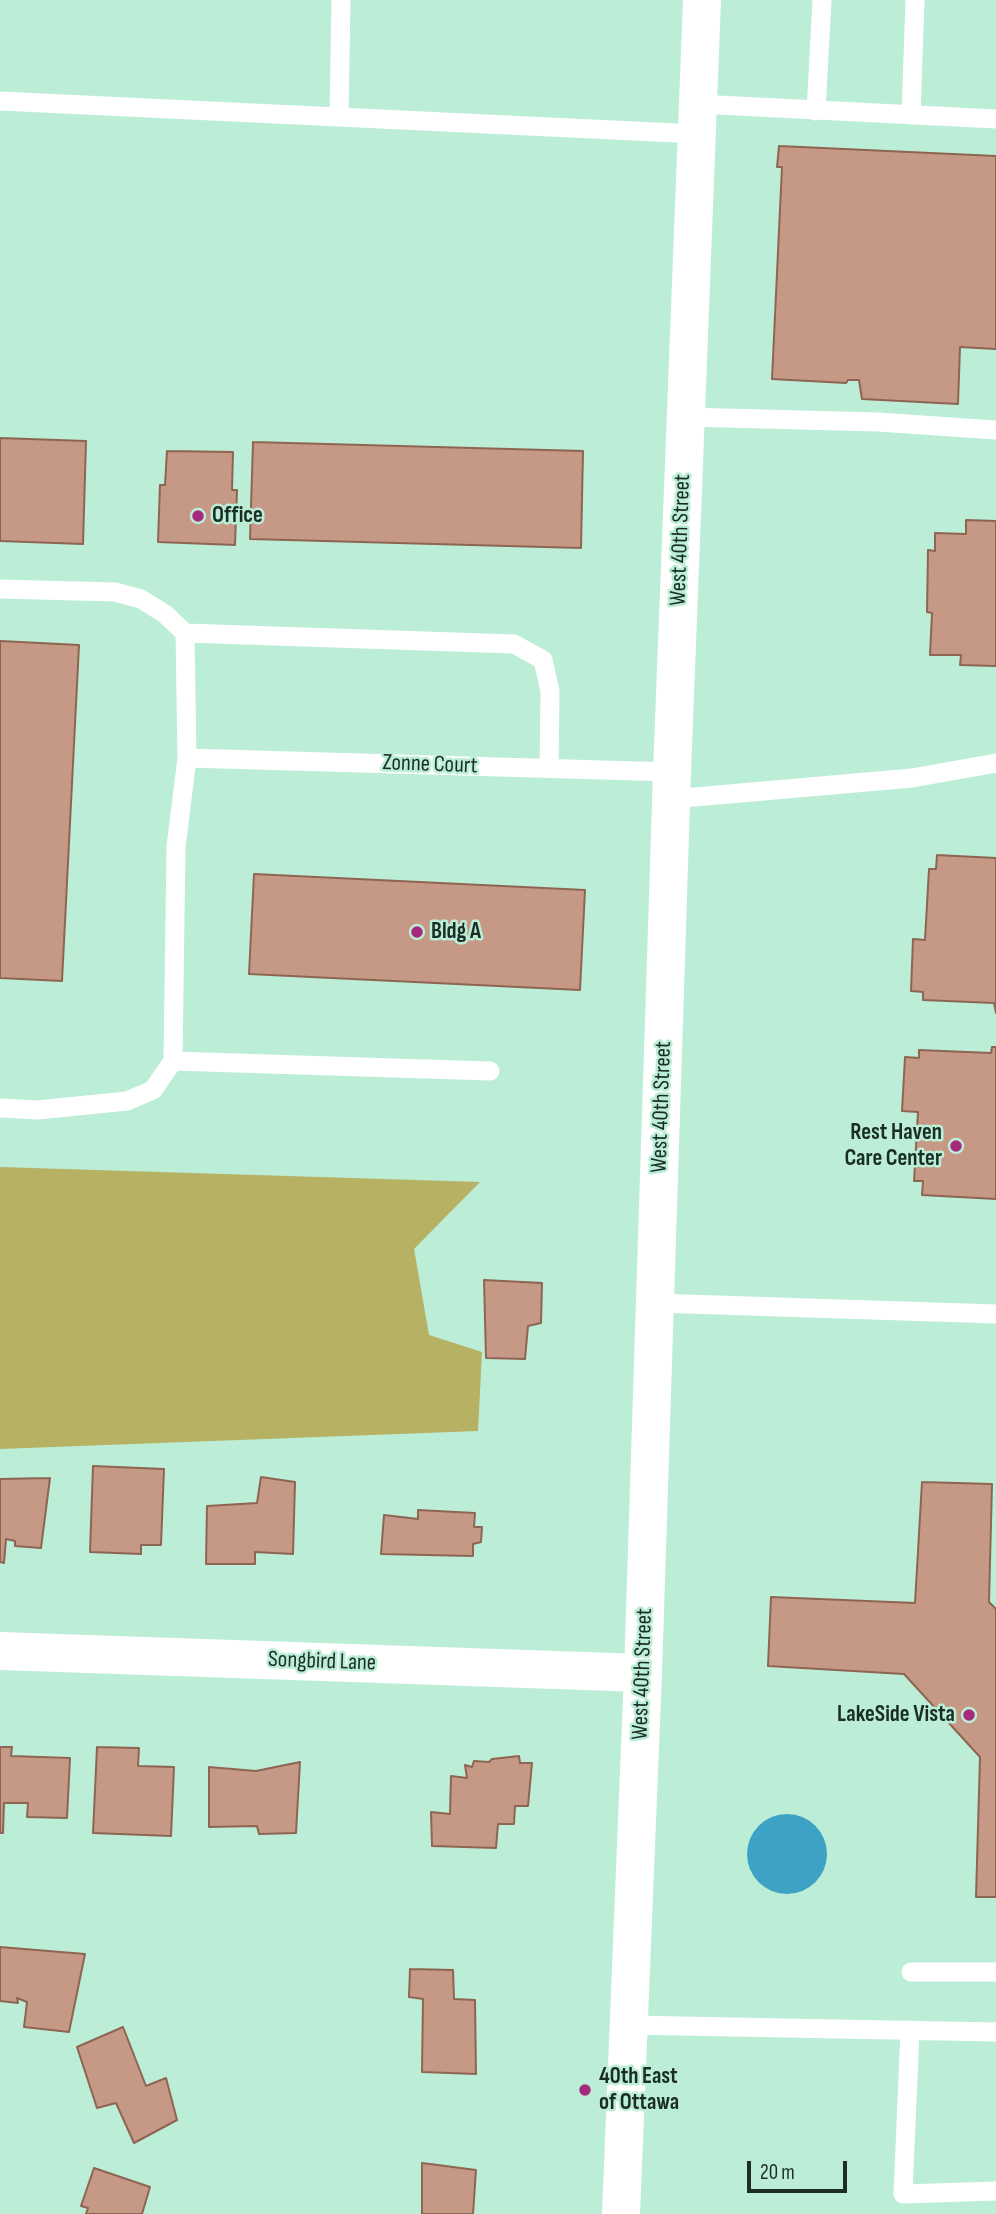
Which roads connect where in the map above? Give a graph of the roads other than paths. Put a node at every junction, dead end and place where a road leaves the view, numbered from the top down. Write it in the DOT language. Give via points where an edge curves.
graph roads {
  1 [pos="341,0"];
  2 [pos="702,0"];
  3 [pos="822,0"];
  4 [pos="915,0"];
  5 [pos="0,101"];
  6 [pos="816,111"];
  7 [pos="911,115"];
  8 [pos="339,117"];
  9 [pos="996,118"];
  10 [pos="698,119"];
  11 [pos="686,416"];
  12 [pos="996,430"];
  13 [pos="0,589"];
  14 [pos="185,633"];
  15 [pos="187,758"];
  16 [pos="996,763"];
  17 [pos="549,768"];
  18 [pos="672,785"];
  19 [pos="173,1060"];
  20 [pos="490,1071"];
  21 [pos="0,1108"];
  22 [pos="655,1303"];
  23 [pos="996,1314"];
  24 [pos="0,1651"];
  25 [pos="643,1673"];
  26 [pos="911,1972"];
  27 [pos="996,1972"];
  28 [pos="628,2025"];
  29 [pos="910,2030"];
  30 [pos="996,2032"];
  31 [pos="996,2191"];
  32 [pos="621,2214"];
  1 -- 8 [label="lane"];
  2 -- 10 [label="street, West 40th Street"];
  3 -- 6 [label="lane"];
  4 -- 7 [label="lane"];
  5 -- 8 [label="lane"];
  6 -- 7 [label="lane"];
  6 -- 10 [label="lane"];
  7 -- 9 [label="lane"];
  8 -- 10 [label="lane"];
  10 -- 11 [label="street, West 40th Street"];
  11 -- 12 [label="lane"];
  11 -- 18 [label="street, West 40th Street"];
  13 -- 14 [label="lane" via="115,592 141,599"];
  14 -- 15 [label="lane"];
  14 -- 17 [label="lane" via="514,644 543,660 550,691"];
  15 -- 17 [label="lane, Zonne Court"];
  15 -- 19 [label="lane" via="176,847"];
  16 -- 18 [label="lane, Zonne Court" via="912,778"];
  17 -- 18 [label="lane, Zonne Court"];
  18 -- 22 [label="street, West 40th Street"];
  19 -- 20 [label="lane"];
  19 -- 21 [label="lane" via="153,1090 127,1101 37,1110"];
  22 -- 23 [label="lane"];
  22 -- 25 [label="street, West 40th Street"];
  24 -- 25 [label="street, Songbird Lane"];
  25 -- 28 [label="street, West 40th Street"];
  26 -- 27 [label="lane"];
  28 -- 29 [label="lane"];
  28 -- 32 [label="street, West 40th Street"];
  29 -- 30 [label="lane"];
  29 -- 31 [label="lane" via="903,2194"];
}
